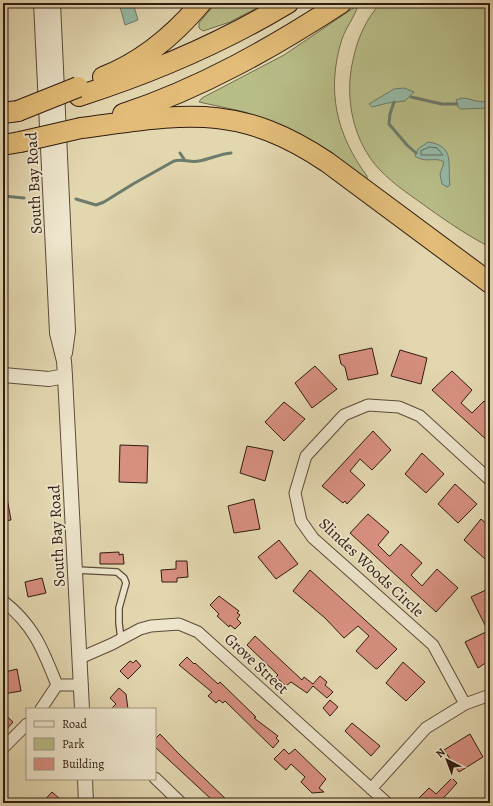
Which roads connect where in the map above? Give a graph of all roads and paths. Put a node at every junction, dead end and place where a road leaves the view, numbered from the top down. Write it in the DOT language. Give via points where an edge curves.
graph roads {
  1 [pos="41,3"];
  2 [pos="52,3"];
  3 [pos="201,3"];
  4 [pos="288,3"];
  5 [pos="341,3"];
  6 [pos="79,91"];
  7 [pos="10,112"];
  8 [pos="81,128"];
  9 [pos="11,144"];
  10 [pos="490,283"];
  11 [pos="64,361"];
  12 [pos="3,375"];
  13 [pos="65,376"];
  14 [pos="490,480"];
  15 [pos="75,570"];
  16 [pos="3,601"];
  17 [pos="122,639"];
  18 [pos="80,658"];
  19 [pos="57,685"];
  20 [pos="82,685"];
  21 [pos="490,695"];
  22 [pos="465,704"];
  23 [pos="42,708"];
  24 [pos="82,708"];
  25 [pos="26,725"];
  26 [pos="3,748"];
  27 [pos="156,779"];
  28 [pos="85,780"];
  29 [pos="371,789"];
  30 [pos="86,803"];
  31 [pos="181,803"];
  32 [pos="387,803"];
  1 -- 11 [label="street, South Bay Road" via="57,333"];
  2 -- 11 [label="street, South Bay Road" via="68,331"];
  3 -- 6 [label="highway" via="183,23 150,51"];
  4 -- 6 [label="highway" via="239,31 179,60"];
  5 -- 8 [label="highway" via="270,47 209,80 145,107"];
  6 -- 7 [label="highway, bridge"];
  8 -- 9 [label="highway, bridge"];
  8 -- 10 [label="highway" via="163,117 197,116 224,118 261,127 300,145 322,159"];
  11 -- 13 [label="street, South Bay Road"];
  12 -- 13 [label="street" via="49,379"];
  13 -- 15 [label="street, South Bay Road"];
  14 -- 22 [label="street, Slindes Woods Circle" via="420,416 398,407 368,405 344,415 306,456 295,493 301,521 313,538 433,645"];
  15 -- 17 [label="lane" via="112,571 124,578 126,583 118,623"];
  15 -- 18 [label="street, South Bay Road"];
  16 -- 19 [label="street" via="30,627"];
  17 -- 18 [label="street, Grove Street"];
  17 -- 29 [label="street, Grove Street" via="140,629 172,623 198,632"];
  18 -- 20 [label="street, South Bay Road"];
  19 -- 20 [label="street"];
  19 -- 23 [label="street"];
  20 -- 24 [label="street, South Bay Road"];
  21 -- 22 [label="street"];
  22 -- 29 [label="street" via="426,728"];
  25 -- 26 [label="street"];
  27 -- 31 [label="street"];
  28 -- 30 [label="street"];
  29 -- 32 [label="street, Grove Street"];
}
